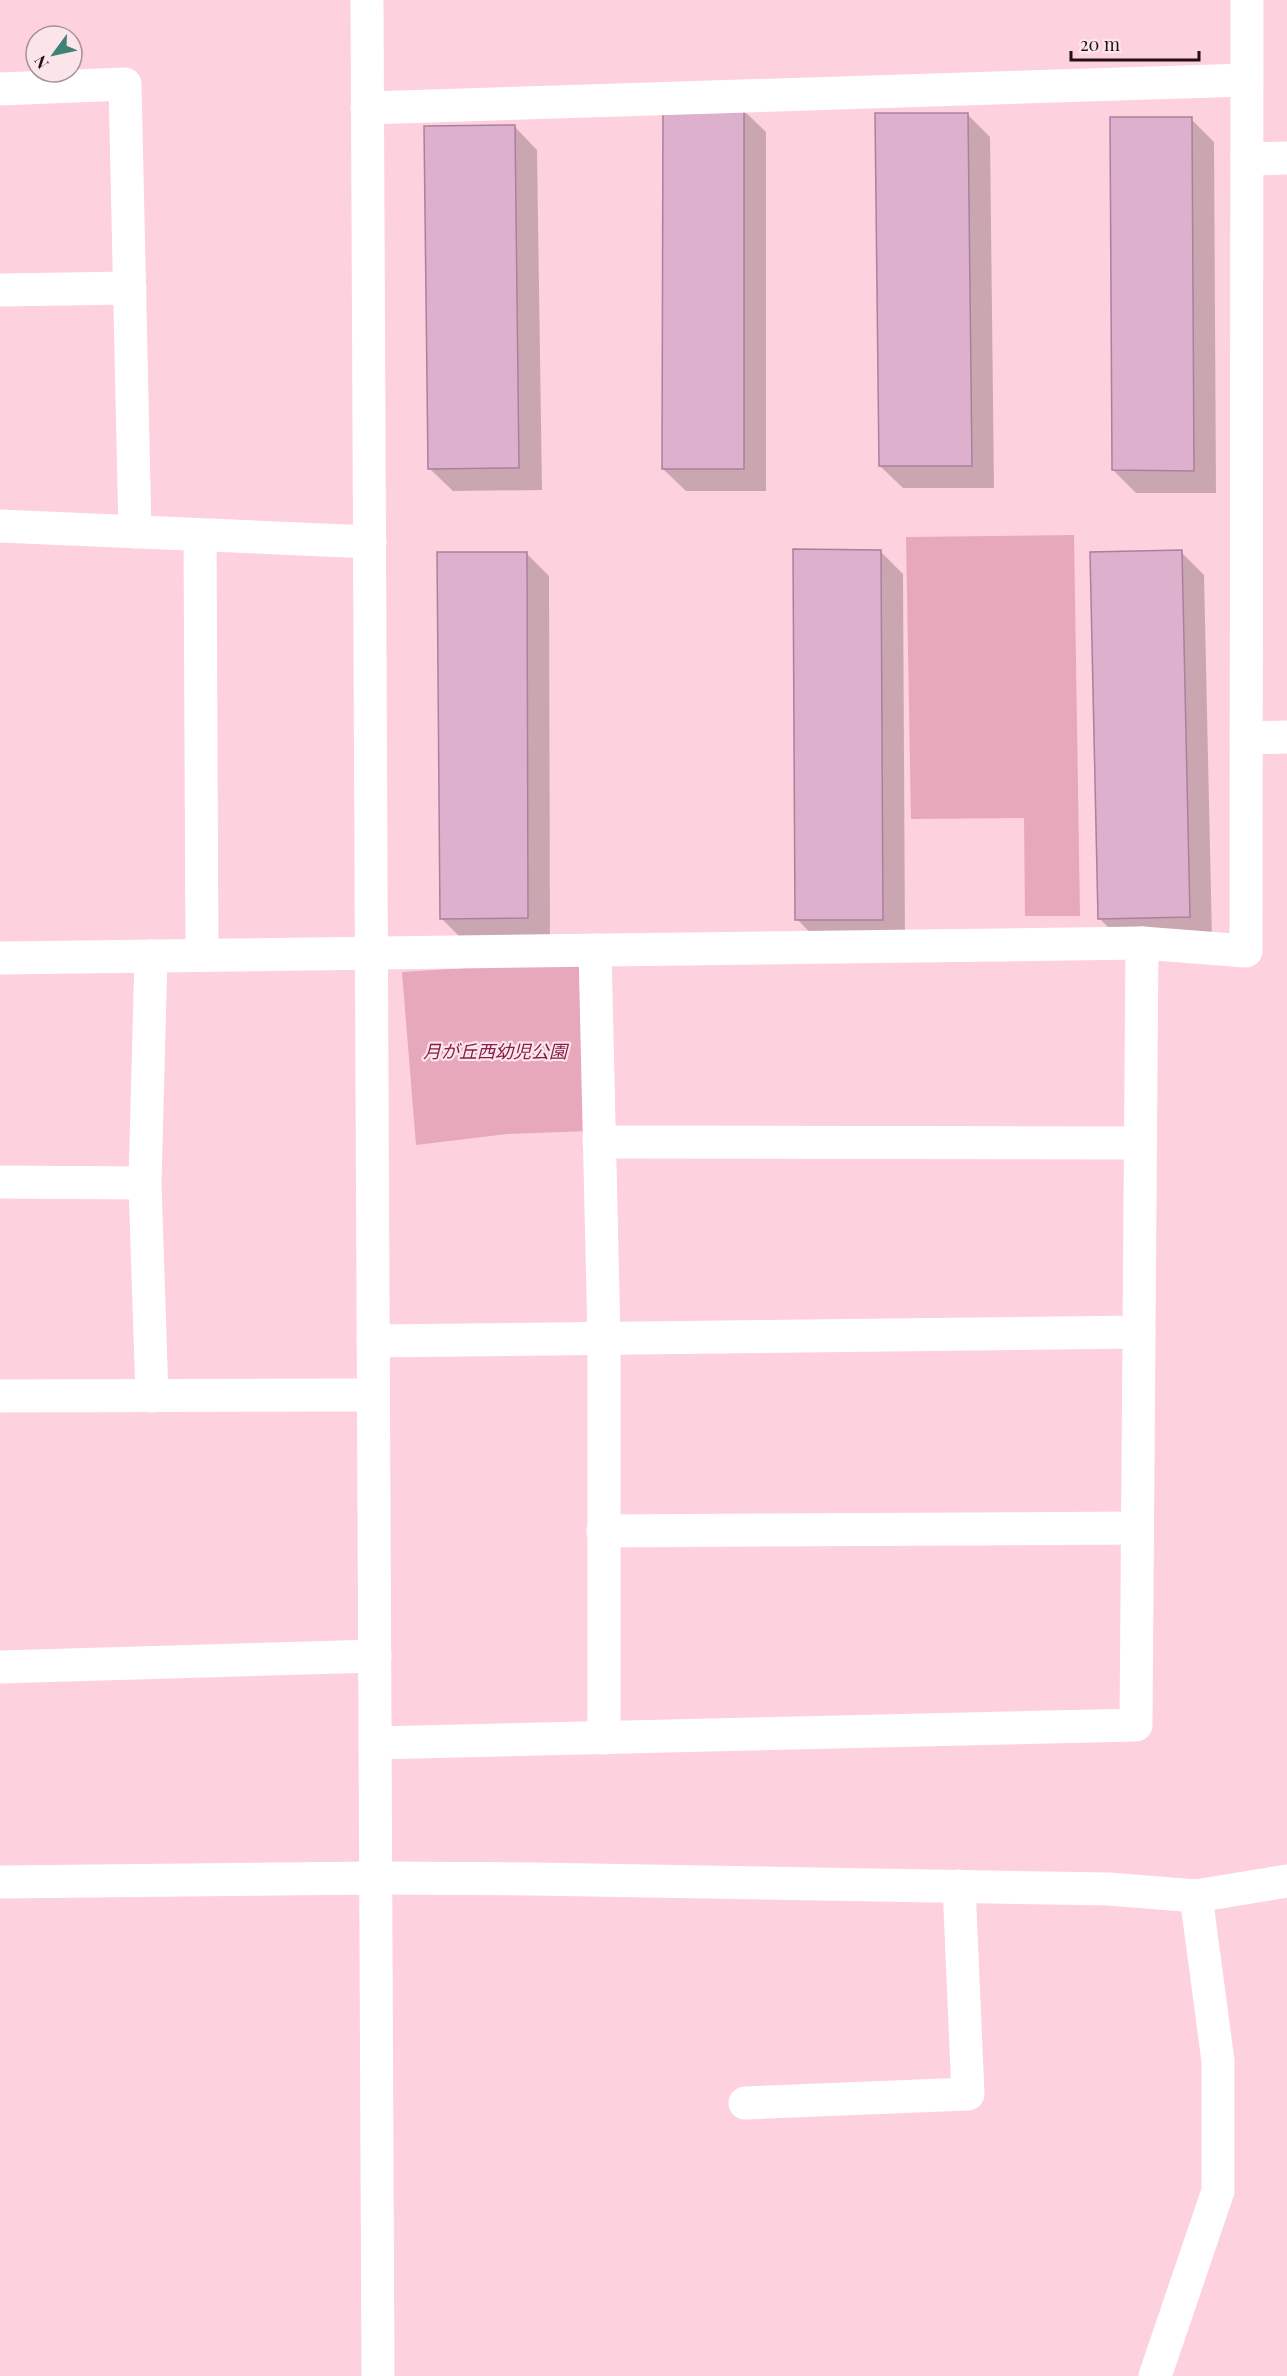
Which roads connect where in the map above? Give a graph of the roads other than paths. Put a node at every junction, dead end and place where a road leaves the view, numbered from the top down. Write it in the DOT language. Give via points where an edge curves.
graph roads {
  1 [pos="367,0"];
  2 [pos="1247,0"];
  3 [pos="1247,80"];
  4 [pos="0,89"];
  5 [pos="367,108"];
  6 [pos="1287,158"];
  7 [pos="1246,159"];
  8 [pos="130,288"];
  9 [pos="0,290"];
  10 [pos="0,526"];
  11 [pos="135,532"];
  12 [pos="200,535"];
  13 [pos="370,542"];
  14 [pos="1287,737"];
  15 [pos="1246,738"];
  16 [pos="1142,943"];
  17 [pos="595,950"];
  18 [pos="370,953"];
  19 [pos="151,956"];
  20 [pos="202,956"];
  21 [pos="0,958"];
  22 [pos="599,1142"];
  23 [pos="1140,1143"];
  24 [pos="0,1182"];
  25 [pos="145,1183"];
  26 [pos="1139,1332"];
  27 [pos="604,1338"];
  28 [pos="373,1341"];
  29 [pos="373,1395"];
  30 [pos="0,1396"];
  31 [pos="152,1396"];
  32 [pos="1137,1528"];
  33 [pos="603,1531"];
  34 [pos="375,1656"];
  35 [pos="0,1667"];
  36 [pos="603,1738"];
  37 [pos="375,1743"];
  38 [pos="376,1878"];
  39 [pos="1287,1881"];
  40 [pos="0,1882"];
  41 [pos="959,1887"];
  42 [pos="1196,1896"];
  43 [pos="745,2103"];
  44 [pos="378,2376"];
  45 [pos="1155,2376"];
  1 -- 5 [label="street"];
  2 -- 3 [label="street"];
  3 -- 5 [label="street"];
  3 -- 7 [label="street"];
  4 -- 8 [label="street" via="124,84"];
  5 -- 13 [label="street"];
  6 -- 7 [label="street"];
  7 -- 15 [label="street"];
  8 -- 9 [label="street"];
  8 -- 11 [label="street"];
  10 -- 11 [label="street"];
  11 -- 12 [label="street"];
  12 -- 13 [label="street"];
  12 -- 20 [label="street"];
  13 -- 18 [label="street"];
  14 -- 15 [label="street"];
  15 -- 16 [label="street" via="1246,951"];
  16 -- 17 [label="street"];
  16 -- 23 [label="street"];
  17 -- 18 [label="street"];
  17 -- 22 [label="street"];
  18 -- 20 [label="street"];
  18 -- 28 [label="street"];
  19 -- 20 [label="street"];
  19 -- 21 [label="street"];
  19 -- 25 [label="street"];
  22 -- 23 [label="street"];
  22 -- 27 [label="street"];
  23 -- 26 [label="street"];
  24 -- 25 [label="street"];
  25 -- 31 [label="street"];
  26 -- 27 [label="street"];
  26 -- 32 [label="street"];
  27 -- 28 [label="street"];
  27 -- 33 [label="street"];
  28 -- 29 [label="street"];
  29 -- 31 [label="street"];
  29 -- 34 [label="street"];
  30 -- 31 [label="street"];
  32 -- 33 [label="street"];
  32 -- 36 [label="street" via="1136,1725"];
  33 -- 36 [label="street"];
  34 -- 35 [label="street"];
  34 -- 37 [label="street"];
  36 -- 37 [label="street"];
  37 -- 38 [label="street"];
  38 -- 40 [label="street"];
  38 -- 41 [label="street"];
  38 -- 44 [label="street"];
  39 -- 42 [label="street"];
  41 -- 42 [label="street" via="1109,1889"];
  41 -- 43 [label="street" via="968,2094"];
  42 -- 45 [label="street" via="1218,2061 1218,2192"];
}
